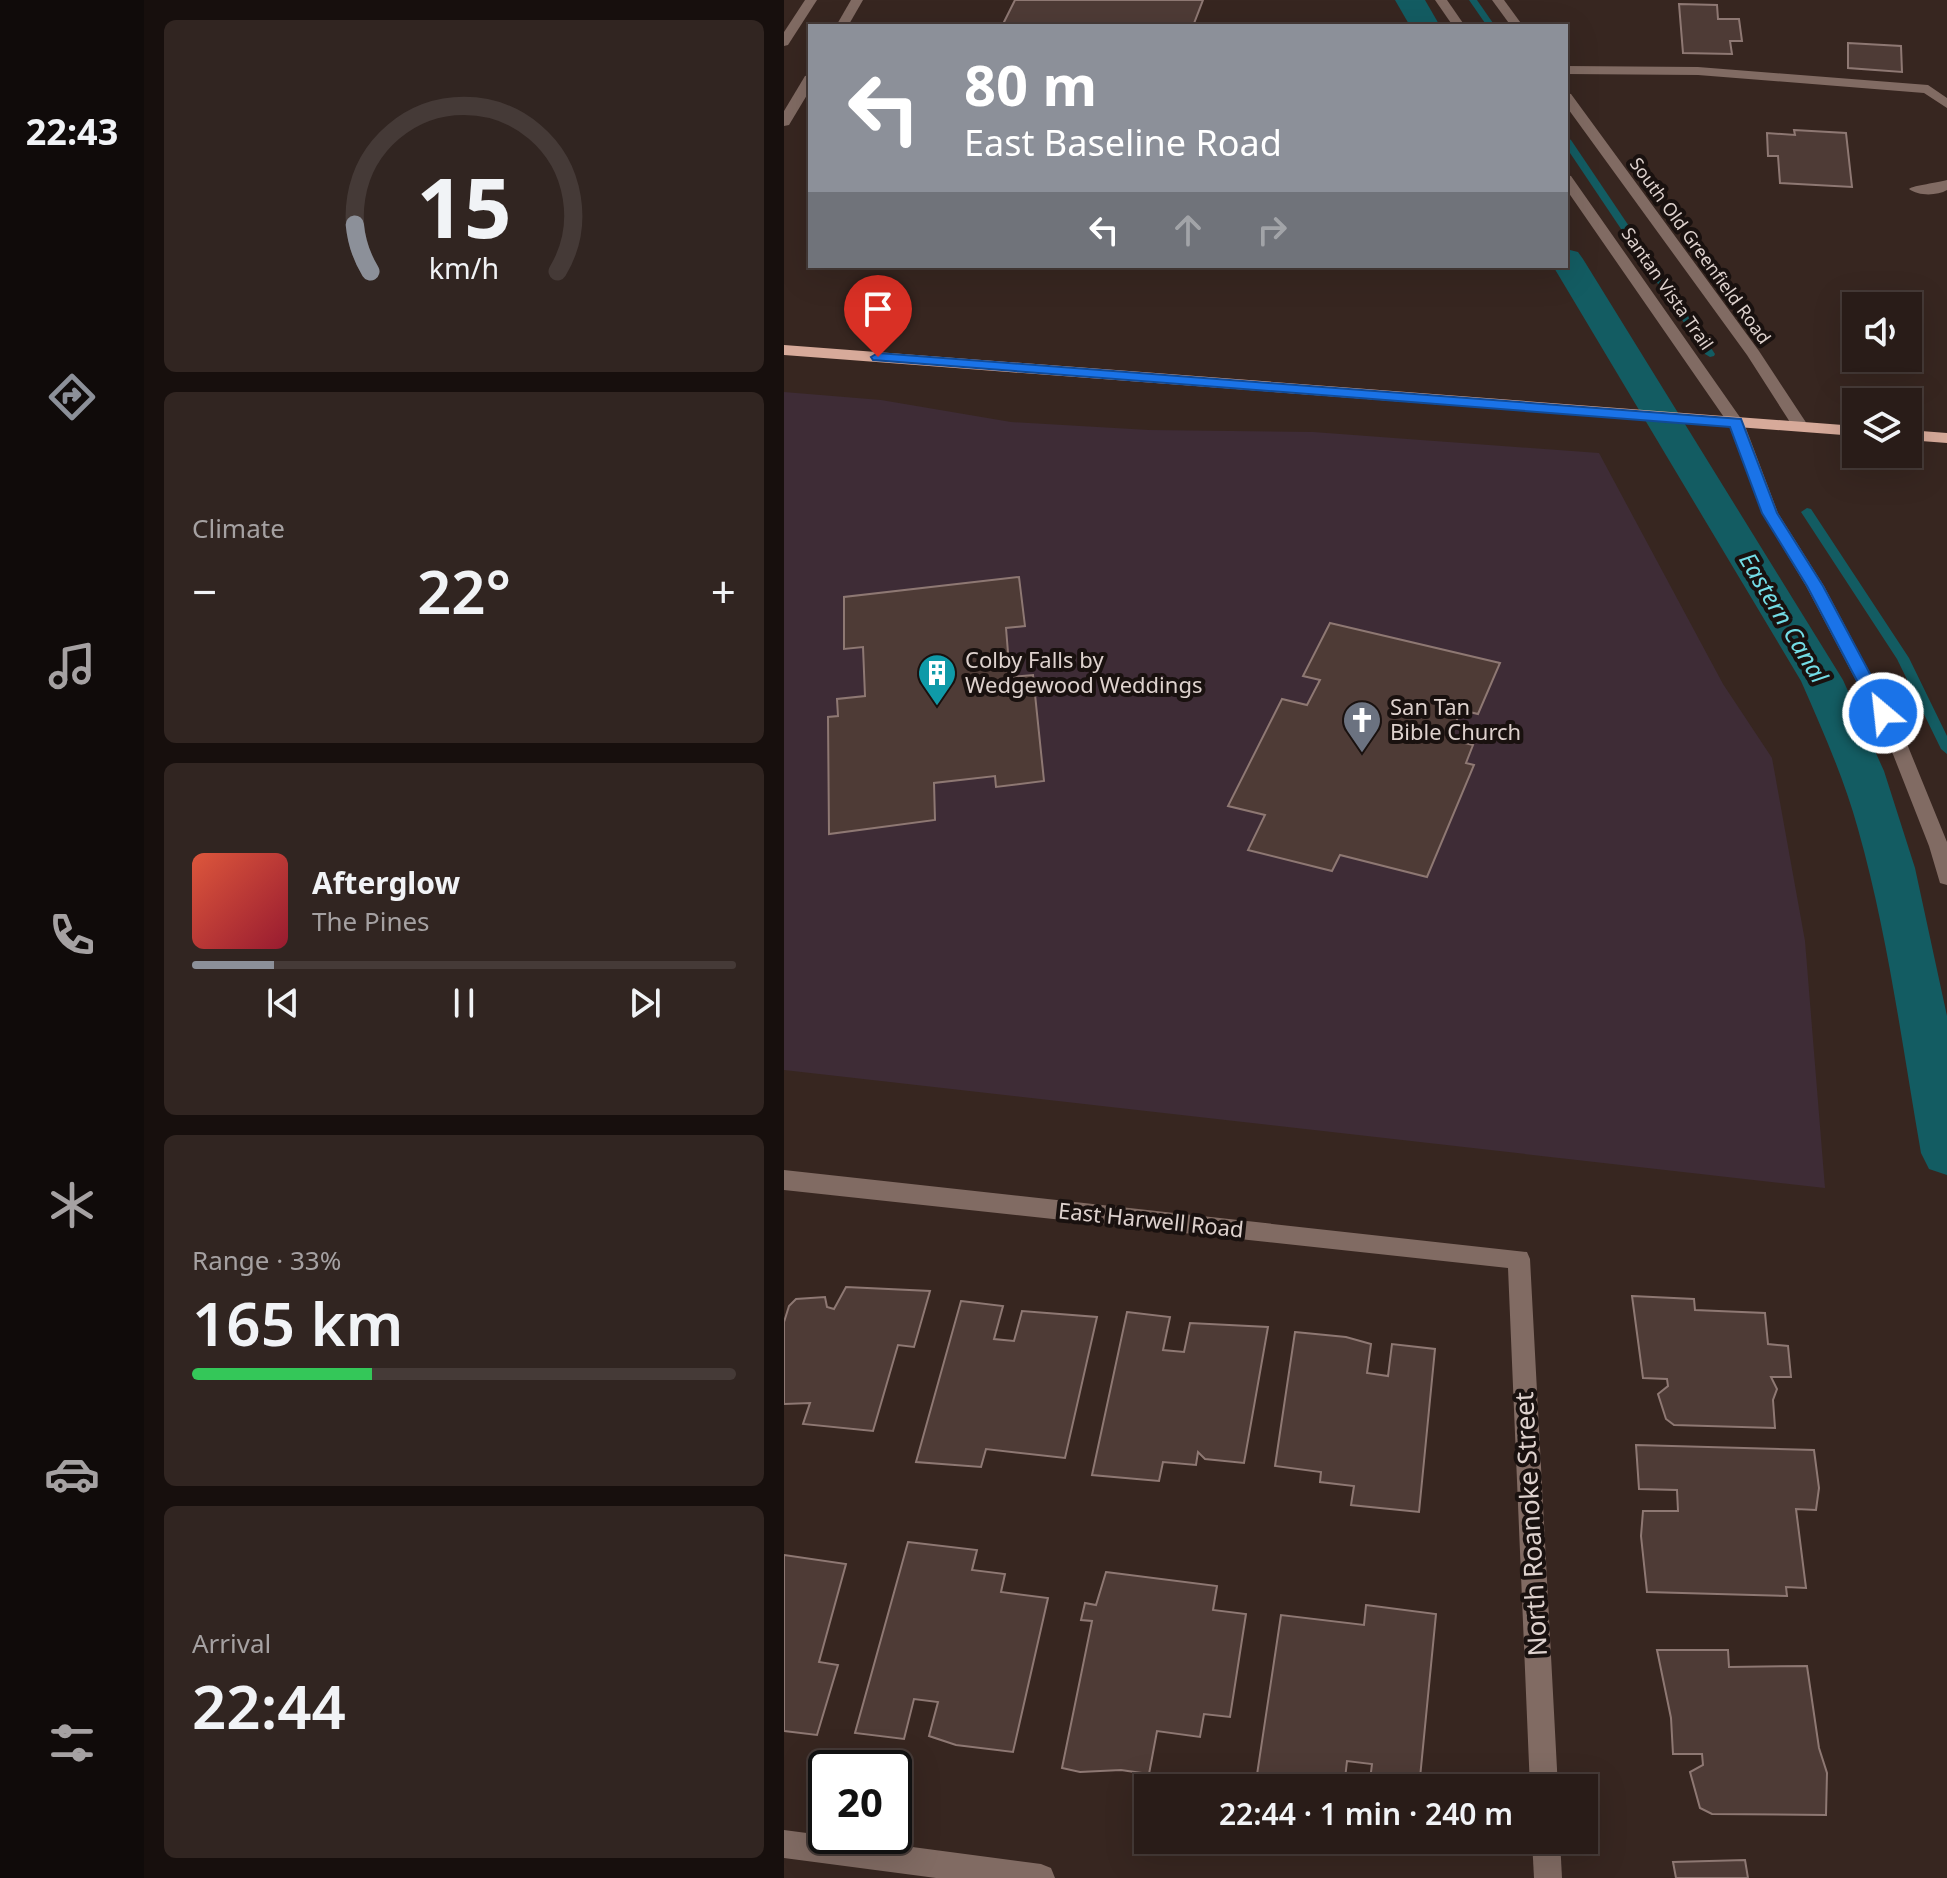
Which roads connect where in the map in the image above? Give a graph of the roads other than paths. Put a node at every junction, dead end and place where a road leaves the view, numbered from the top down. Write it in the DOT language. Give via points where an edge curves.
graph roads {
  1 [pos="811,0"];
  2 [pos="857,0"];
  3 [pos="1441,0"];
  4 [pos="1498,0"];
  5 [pos="843,24"];
  6 [pos="1458,24"];
  7 [pos="1516,24"];
  8 [pos="784,42"];
  9 [pos="1568,70"];
  10 [pos="808,82"];
  11 [pos="1568,100"];
  12 [pos="1947,104"];
  13 [pos="784,122"];
  14 [pos="1568,182"];
  15 [pos="1947,184"];
  16 [pos="1916,189"];
  17 [pos="784,350"];
  18 [pos="1736,423"];
  19 [pos="1801,427"];
  20 [pos="1842,430"];
  21 [pos="1922,436"];
  22 [pos="1947,438"];
  23 [pos="1947,878"];
  24 [pos="784,1180"];
  25 [pos="1519,1259"];
  26 [pos="1543,1774"];
  27 [pos="784,1844"];
  28 [pos="1547,1854"];
  29 [pos="1041,1878"];
  30 [pos="1548,1878"];
  1 -- 8 [label="street"];
  2 -- 5 [label="street"];
  3 -- 6 [label="street"];
  4 -- 7 [label="street"];
  9 -- 12 [label="street" via="1698,71 1891,85 1928,89"];
  10 -- 13 [label="street"];
  11 -- 19 [label="street, South Old Greenfield Road" via="1754,354"];
  14 -- 18 [label="street, Santan Vista Trail"];
  15 -- 16 [label="street" via="1937,190"];
  17 -- 18 [label="main road"];
  18 -- 19 [label="main road"];
  18 -- 23 [label="street, Santan Vista Trail" via="1770,513 1896,739"];
  19 -- 20 [label="main road"];
  21 -- 22 [label="main road"];
  24 -- 25 [label="street, East Harwell Road"];
  25 -- 26 [label="street, North Roanoke Street"];
  27 -- 29 [label="street"];
  28 -- 30 [label="street"];
}
